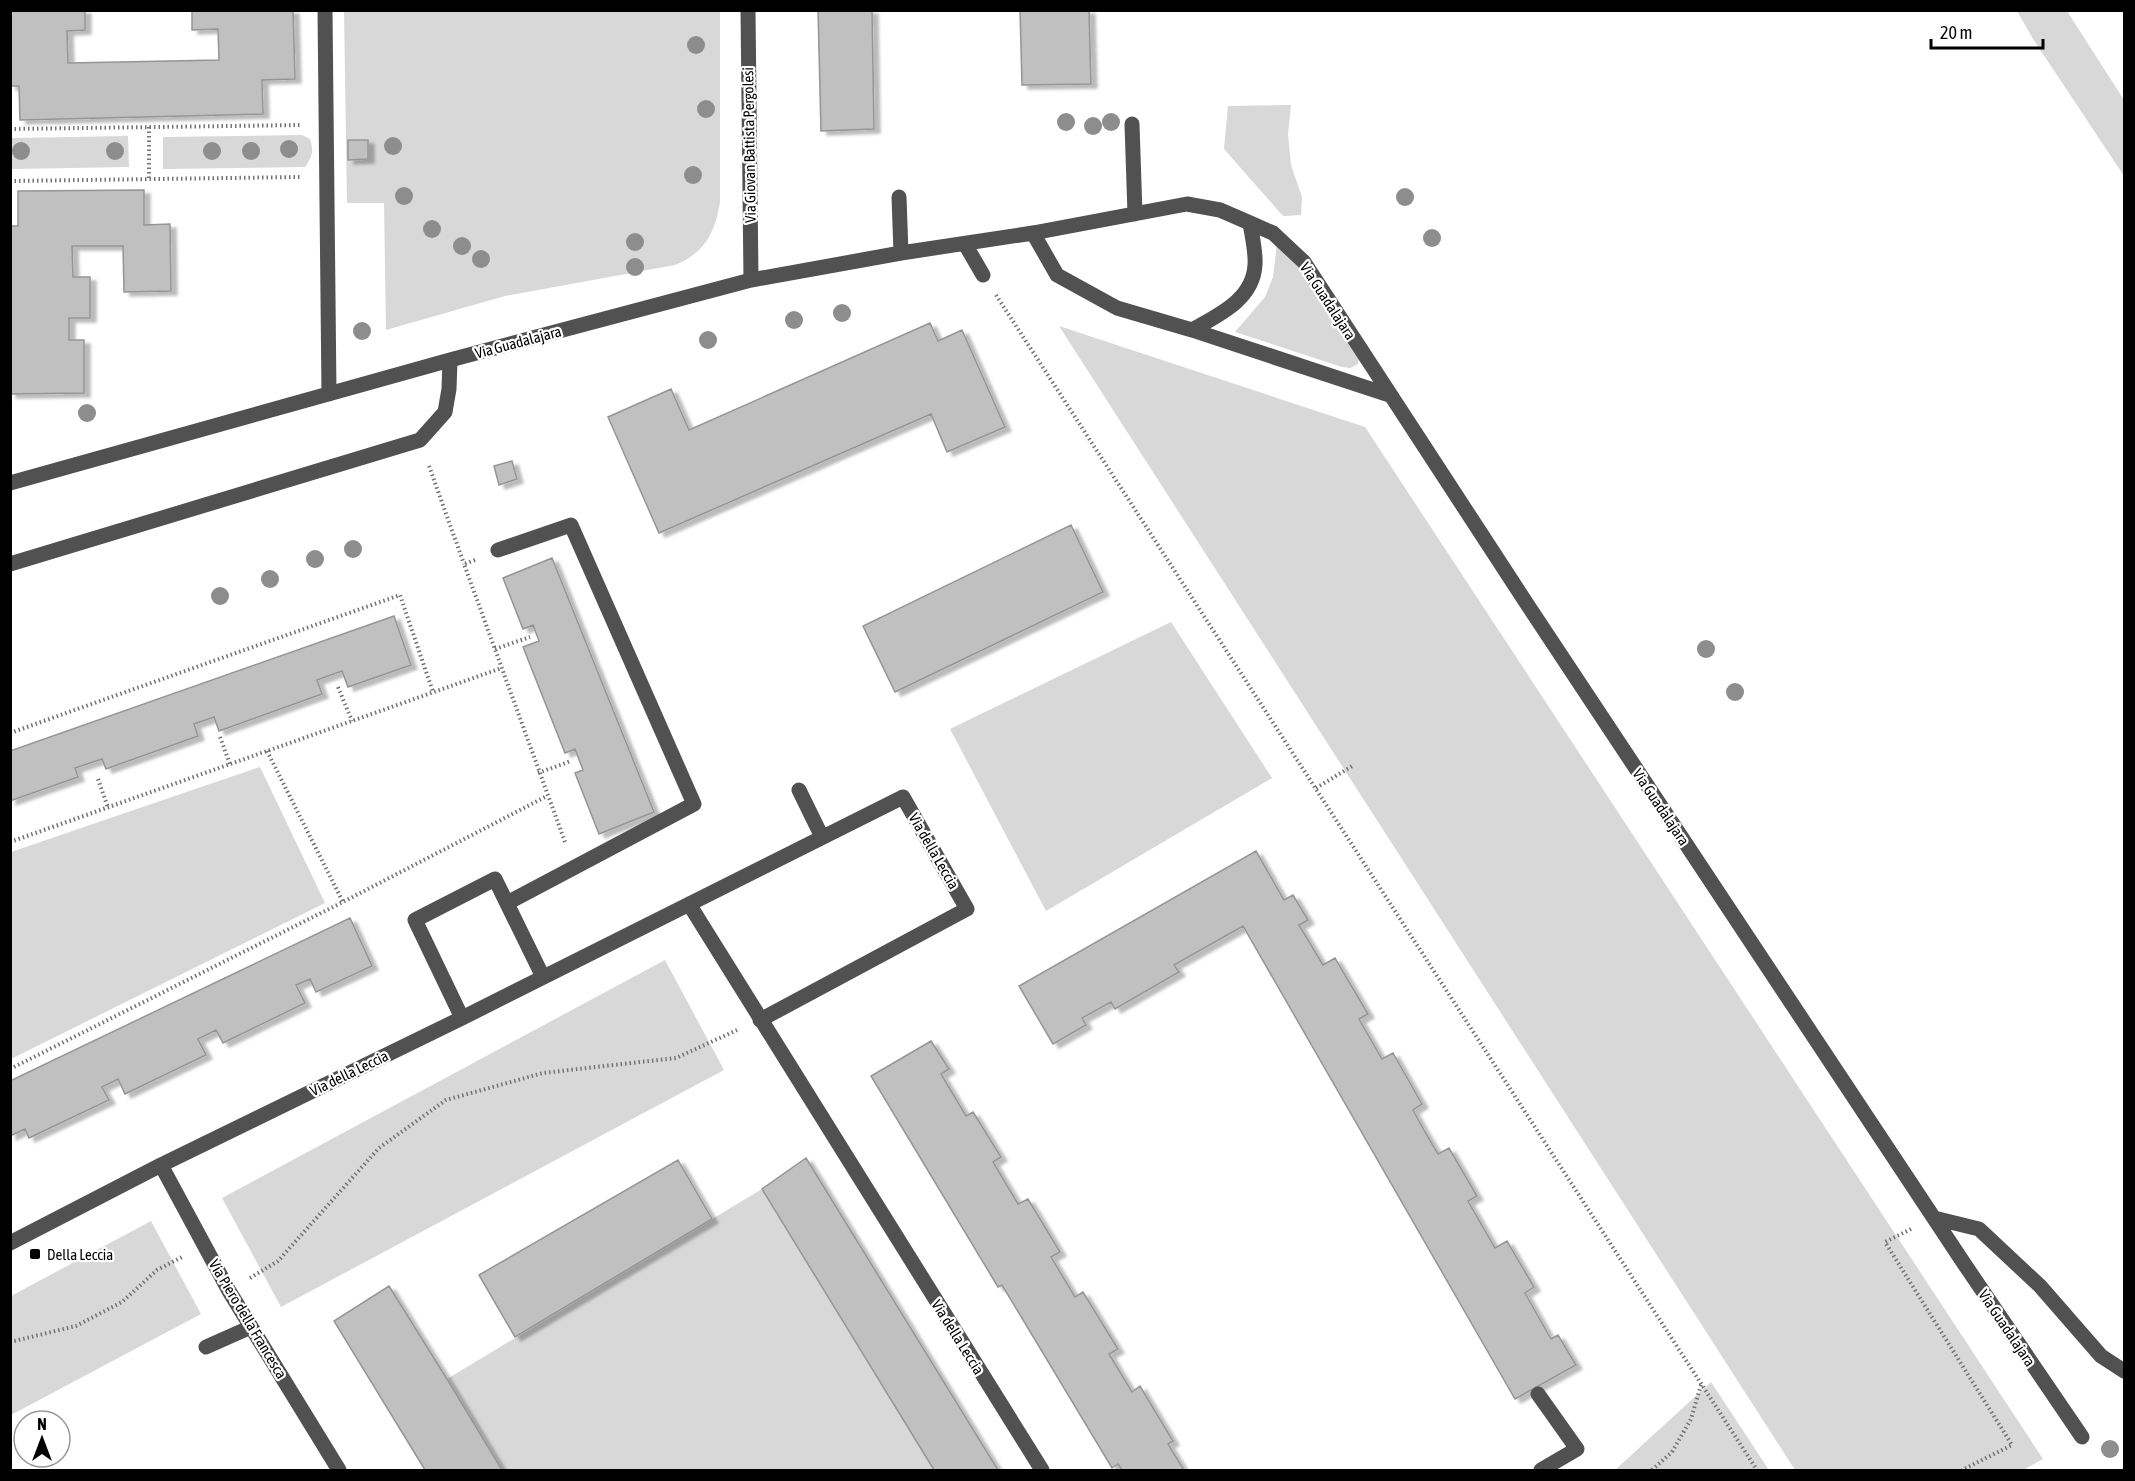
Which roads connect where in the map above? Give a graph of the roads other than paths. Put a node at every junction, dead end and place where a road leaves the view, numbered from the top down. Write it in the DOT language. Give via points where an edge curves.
graph roads {
  1 [pos="325,10"];
  2 [pos="748,10"];
  3 [pos="1132,124"];
  4 [pos="899,197"];
  5 [pos="1135,214"];
  6 [pos="1250,223"];
  7 [pos="1033,233"];
  8 [pos="965,244"];
  9 [pos="901,253"];
  10 [pos="983,275"];
  11 [pos="751,280"];
  12 [pos="1192,330"];
  13 [pos="450,360"];
  14 [pos="328,394"];
  15 [pos="1389,395"];
  16 [pos="10,483"];
  17 [pos="498,550"];
  18 [pos="10,564"];
  19 [pos="799,790"];
  20 [pos="822,837"];
  21 [pos="507,903"];
  22 [pos="689,904"];
  23 [pos="543,977"];
  24 [pos="462,1018"];
  25 [pos="760,1020"];
  26 [pos="161,1165"];
  27 [pos="1934,1218"];
  28 [pos="10,1243"];
  29 [pos="251,1327"];
  30 [pos="206,1347"];
  31 [pos="2124,1371"];
  32 [pos="1538,1394"];
  33 [pos="2082,1437"];
  34 [pos="339,1470"];
  35 [pos="1042,1470"];
  36 [pos="1541,1470"];
  1 -- 14 [label="street"];
  2 -- 11 [label="street, Via Giovan Battista Pergolesi"];
  3 -- 5 [label="street"];
  4 -- 9 [label="street"];
  5 -- 6 [label="street, Via Guadalajara" via="1187,204 1220,210"];
  5 -- 7 [label="street, Via Guadalajara"];
  6 -- 12 [label="street" via="1255,266 1249,287 1236,303"];
  6 -- 15 [label="street, Via Guadalajara" via="1274,233 1304,262"];
  7 -- 8 [label="street, Via Guadalajara"];
  7 -- 12 [label="street" via="1057,276 1117,308"];
  8 -- 9 [label="street, Via Guadalajara"];
  8 -- 10 [label="street"];
  9 -- 11 [label="street, Via Guadalajara"];
  11 -- 13 [label="street, Via Guadalajara"];
  12 -- 15 [label="street"];
  13 -- 14 [label="street, Via Guadalajara"];
  13 -- 18 [label="street" via="445,412 420,440"];
  14 -- 16 [label="street, Via Guadalajara"];
  15 -- 27 [label="street, Via Guadalajara"];
  17 -- 21 [label="street" via="572,525 694,804"];
  19 -- 20 [label="street"];
  20 -- 22 [label="street, Via della Leccia"];
  20 -- 25 [label="street, Via della Leccia" via="903,797 967,909"];
  21 -- 23 [label="street"];
  21 -- 24 [label="street" via="495,879 415,920"];
  22 -- 23 [label="street, Via della Leccia"];
  22 -- 25 [label="street, Via della Leccia"];
  23 -- 24 [label="street, Via della Leccia"];
  24 -- 26 [label="street, Via della Leccia"];
  25 -- 35 [label="street, Via della Leccia"];
  26 -- 28 [label="street, Via della Leccia"];
  26 -- 29 [label="street, Via Piero della Francesca"];
  27 -- 31 [label="street" via="1979,1229 2040,1286 2101,1356"];
  27 -- 33 [label="street, Via Guadalajara"];
  29 -- 30 [label="street"];
  29 -- 34 [label="street, Via Piero della Francesca"];
  32 -- 36 [label="street" via="1577,1449"];
}
